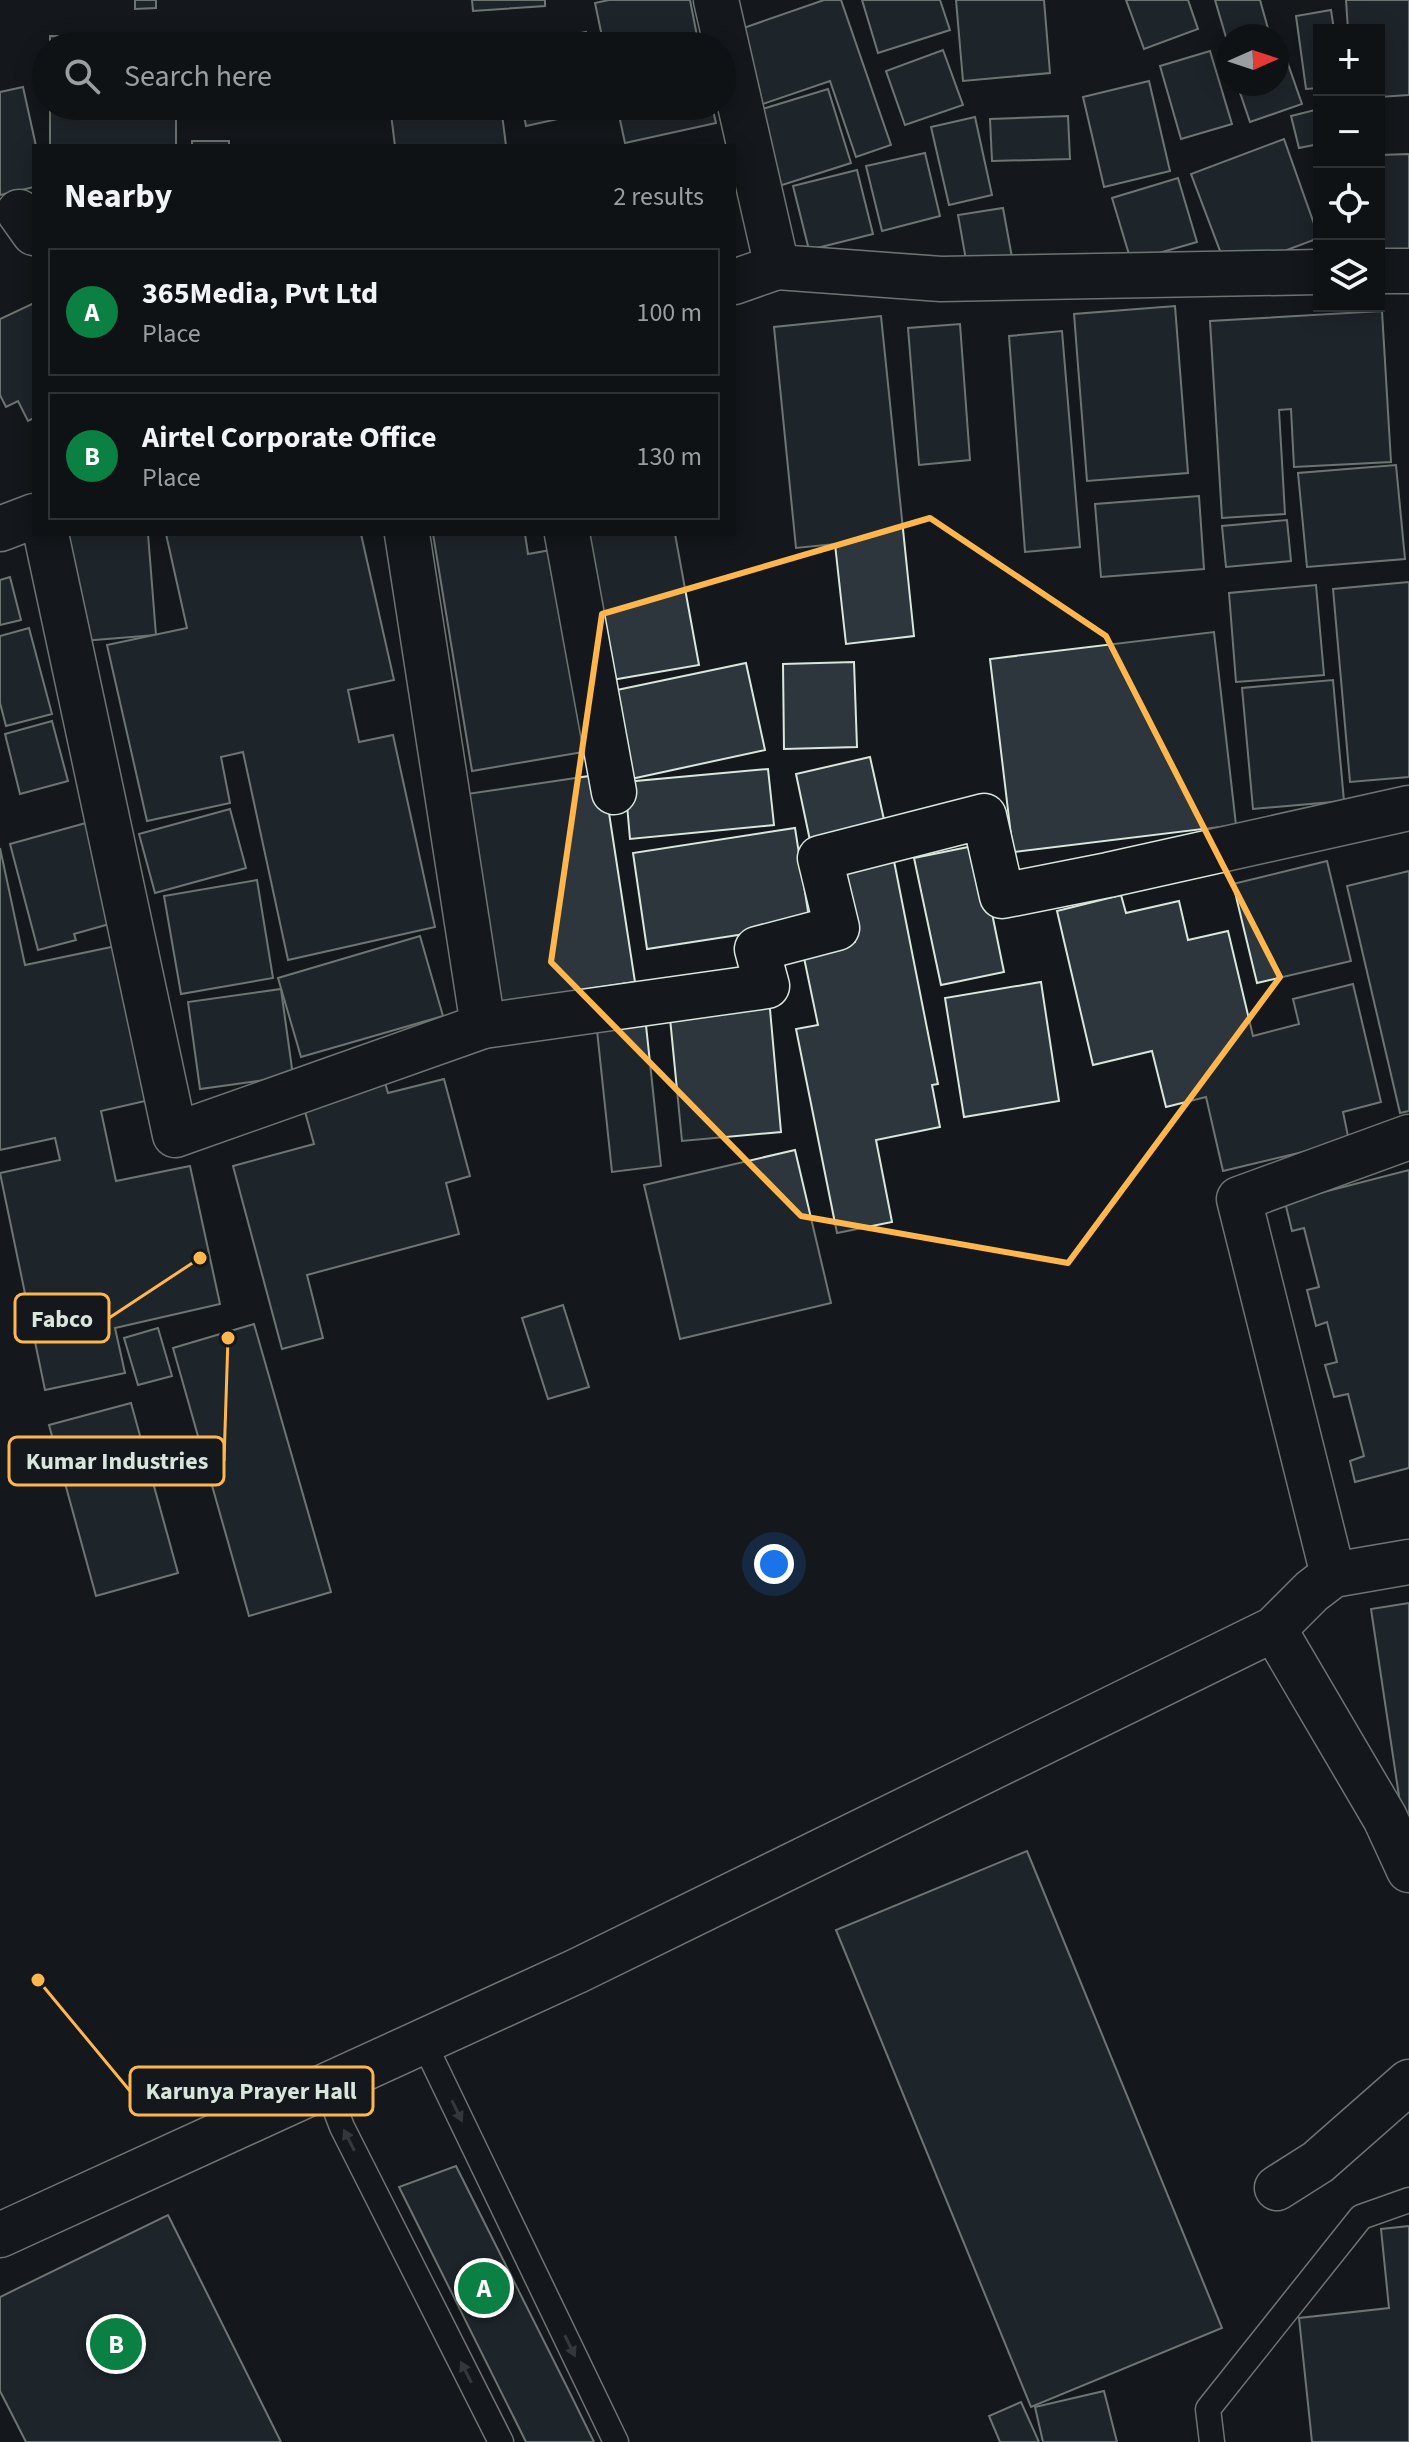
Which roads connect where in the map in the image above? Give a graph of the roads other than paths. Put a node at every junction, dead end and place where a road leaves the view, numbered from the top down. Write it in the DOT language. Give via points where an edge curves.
graph roads {
  1 [pos="719,1"];
  2 [pos="726,32"];
  3 [pos="736,79"];
  4 [pos="777,267"];
  5 [pos="1385,271"];
  6 [pos="1409,271"];
  7 [pos="1313,272"];
  8 [pos="736,281"];
  9 [pos="32,517"];
  10 [pos="0,529"];
  11 [pos="46,536"];
  12 [pos="407,536"];
  13 [pos="567,536"];
  14 [pos="614,792"];
  15 [pos="1409,808"];
  16 [pos="483,1026"];
  17 [pos="1409,1137"];
  18 [pos="1409,1562"];
  19 [pos="1333,1575"];
  20 [pos="1274,1629"];
  21 [pos="1409,1870"];
  22 [pos="423,2041"];
  23 [pos="1409,2082"];
  24 [pos="326,2085"];
  25 [pos="1277,2188"];
  26 [pos="1409,2200"];
  27 [pos="0,2235"];
  28 [pos="501,2442"];
  29 [pos="616,2442"];
  30 [pos="1212,2442"];
  1 -- 2 [label="street"];
  3 -- 4 [label="street"];
  4 -- 7 [label="street" via="941,279"];
  4 -- 8 [label="street"];
  5 -- 6 [label="street"];
  9 -- 10 [label="street"];
  11 -- 16 [label="street" via="175,1135"];
  12 -- 16 [label="street"];
  13 -- 14 [label="street"];
  15 -- 16 [label="street" via="1002,896 984,816 820,858 837,928 757,949 767,986"];
  17 -- 19 [label="street" via="1239,1199"];
  18 -- 19 [label="street"];
  19 -- 20 [label="street"];
  20 -- 21 [label="street" via="1385,1818"];
  20 -- 22 [label="street" via="577,1971"];
  22 -- 24 [label="street"];
  22 -- 29 [label="lane, one-way"];
  23 -- 25 [label="street" via="1318,2162"];
  24 -- 27 [label="street"];
  28 -- 24 [label="lane, one-way" via="342,2127"];
  26 -- 30 [label="lane" via="1361,2217 1208,2409"];
}
